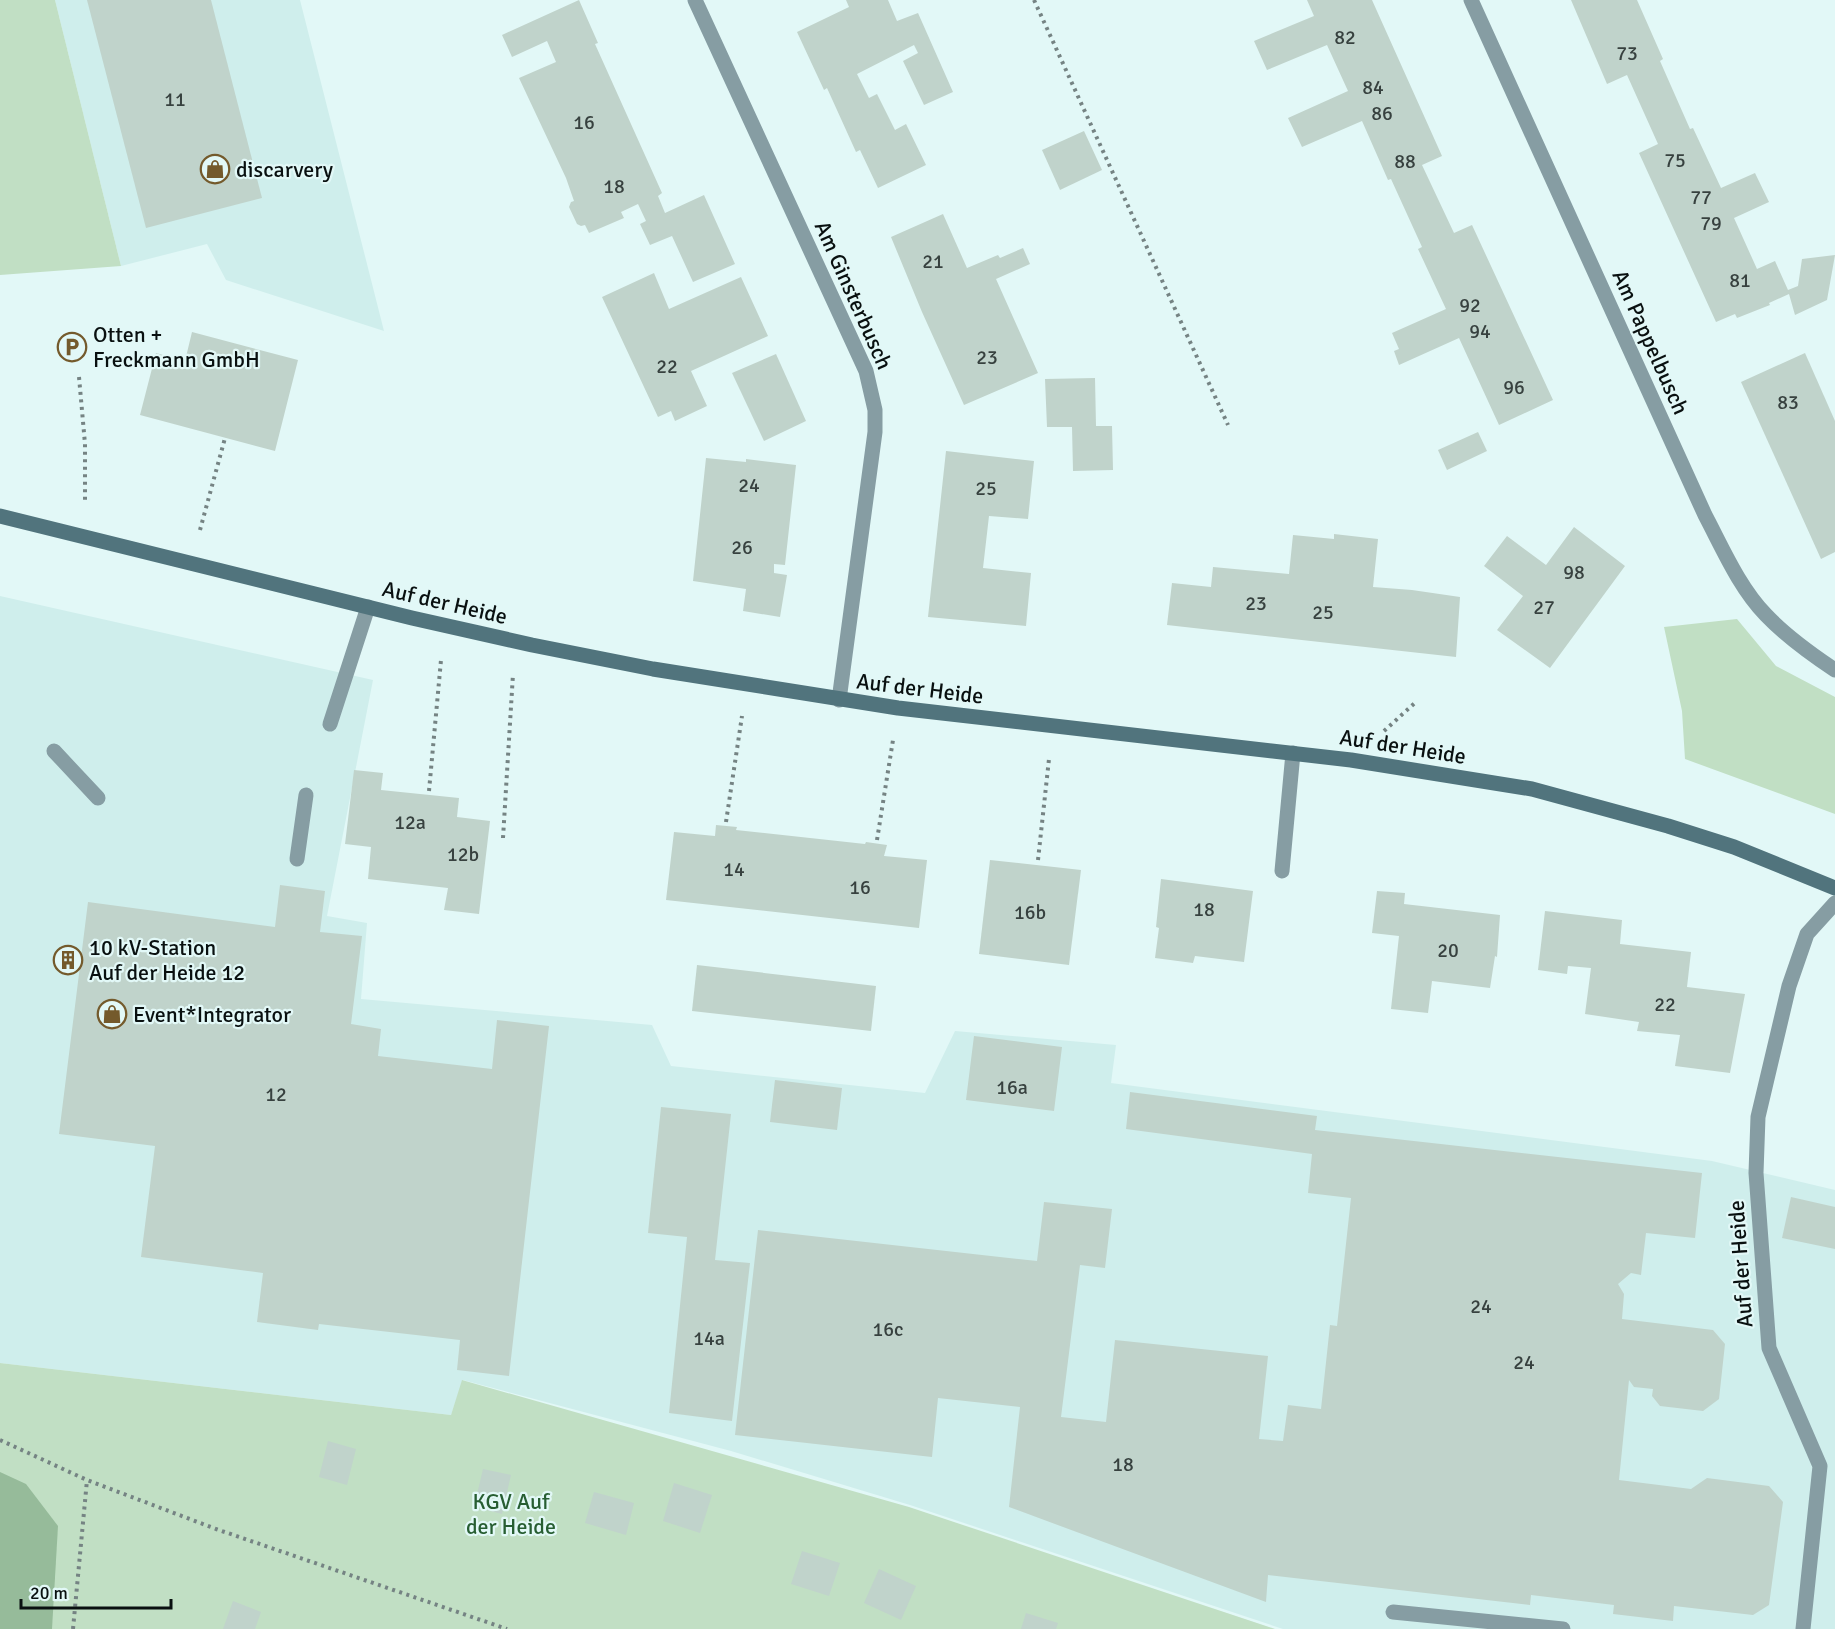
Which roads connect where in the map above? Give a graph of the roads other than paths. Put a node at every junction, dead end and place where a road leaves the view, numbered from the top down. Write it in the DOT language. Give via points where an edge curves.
graph roads {
  1 [pos="695,0"];
  2 [pos="1471,0"];
  3 [pos="0,516"];
  4 [pos="368,607"];
  5 [pos="1835,670"];
  6 [pos="839,700"];
  7 [pos="330,724"];
  8 [pos="54,751"];
  9 [pos="1293,753"];
  10 [pos="306,795"];
  11 [pos="99,798"];
  12 [pos="297,859"];
  13 [pos="1282,871"];
  14 [pos="1835,888"];
  15 [pos="1835,903"];
  16 [pos="1393,1612"];
  17 [pos="1563,1629"];
  18 [pos="1803,1629"];
  1 -- 6 [label="street, Am Ginsterbusch" via="866,371 875,410"];
  2 -- 5 [label="street, Am Pappelbusch" via="1700,505 1734,571 1765,614"];
  3 -- 4 [label="main road, Auf der Heide"];
  4 -- 6 [label="main road, Auf der Heide" via="653,669"];
  4 -- 7 [label="street"];
  6 -- 9 [label="main road, Auf der Heide"];
  8 -- 11 [label="street"];
  9 -- 13 [label="street"];
  9 -- 14 [label="main road, Auf der Heide" via="1532,789 1734,847"];
  10 -- 12 [label="street"];
  15 -- 18 [label="street, Auf der Heide" via="1807,934 1789,986 1758,1118 1756,1173 1769,1348 1820,1466"];
  16 -- 17 [label="street"];
}
